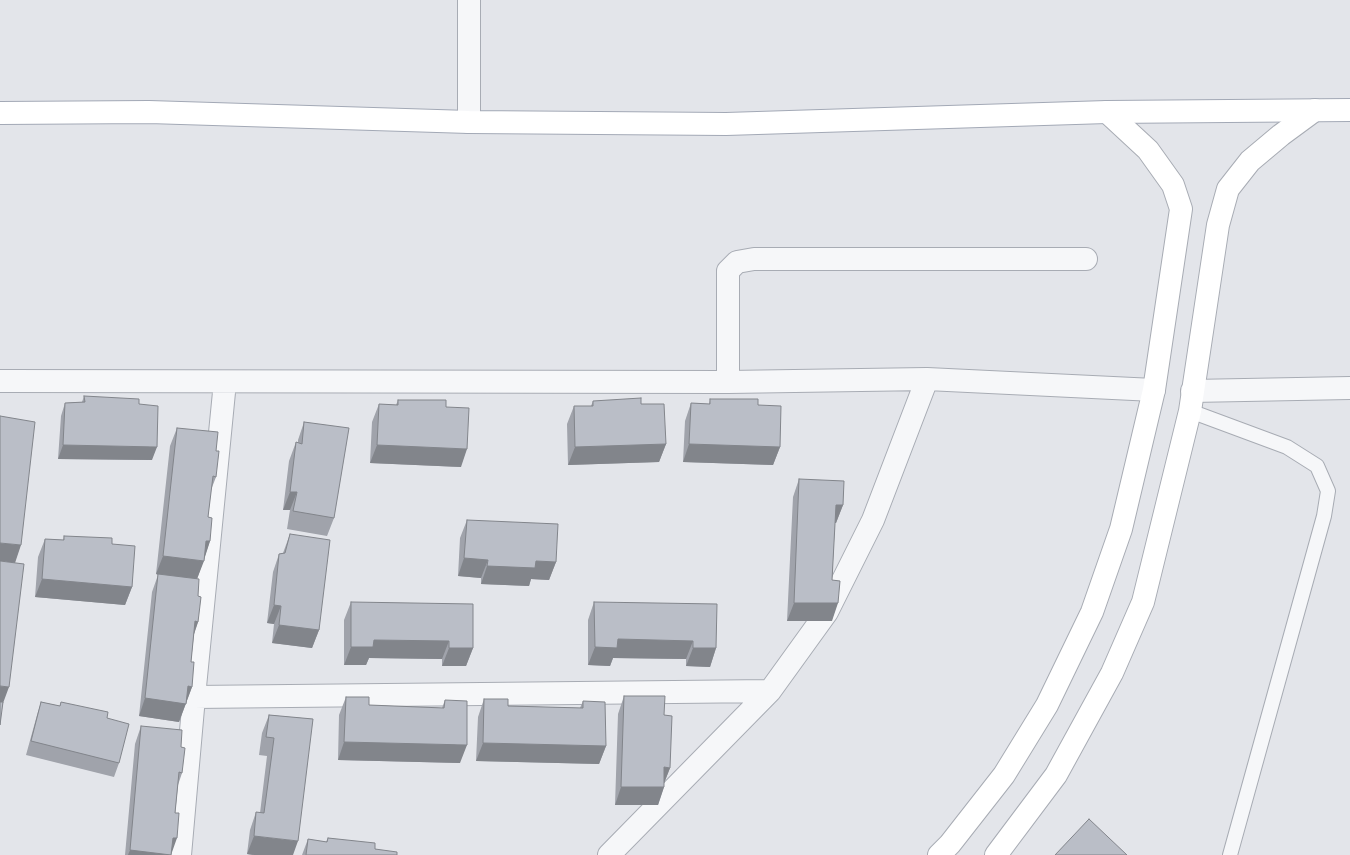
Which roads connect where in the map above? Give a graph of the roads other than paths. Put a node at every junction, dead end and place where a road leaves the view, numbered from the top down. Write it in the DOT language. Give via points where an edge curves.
graph roads {
  1 [pos="469,0"];
  2 [pos="1314,110"];
  3 [pos="1350,110"];
  4 [pos="1107,112"];
  5 [pos="0,113"];
  6 [pos="469,122"];
  7 [pos="1086,259"];
  8 [pos="927,379"];
  9 [pos="0,381"];
  10 [pos="225,382"];
  11 [pos="728,382"];
  12 [pos="1350,388"];
  13 [pos="1154,390"];
  14 [pos="1191,401"];
  15 [pos="770,691"];
  16 [pos="194,697"];
  17 [pos="180,855"];
  18 [pos="609,855"];
  19 [pos="939,855"];
  20 [pos="996,855"];
  21 [pos="1230,855"];
  1 -- 6 [label="street"];
  2 -- 3 [label="main road"];
  2 -- 4 [label="main road"];
  2 -- 14 [label="main road" via="1250,161 1228,189 1218,226"];
  4 -- 6 [label="main road" via="726,124"];
  4 -- 13 [label="main road" via="1148,150 1173,185 1181,209"];
  5 -- 6 [label="main road" via="149,112"];
  7 -- 11 [label="street" via="754,258 737,262 728,271"];
  8 -- 11 [label="street"];
  8 -- 13 [label="street"];
  8 -- 15 [label="street" via="872,520 827,612"];
  9 -- 10 [label="street"];
  10 -- 11 [label="street"];
  10 -- 16 [label="street"];
  12 -- 14 [label="street"];
  13 -- 19 [label="main road" via="1121,529 1092,612 1048,705 1004,775"];
  14 -- 20 [label="main road" via="1143,602 1112,673 1056,775"];
  14 -- 21 [label="lane" via="1287,447 1317,466 1328,491 1324,516"];
  15 -- 16 [label="street"];
  15 -- 18 [label="street"];
  16 -- 17 [label="street"];
}
